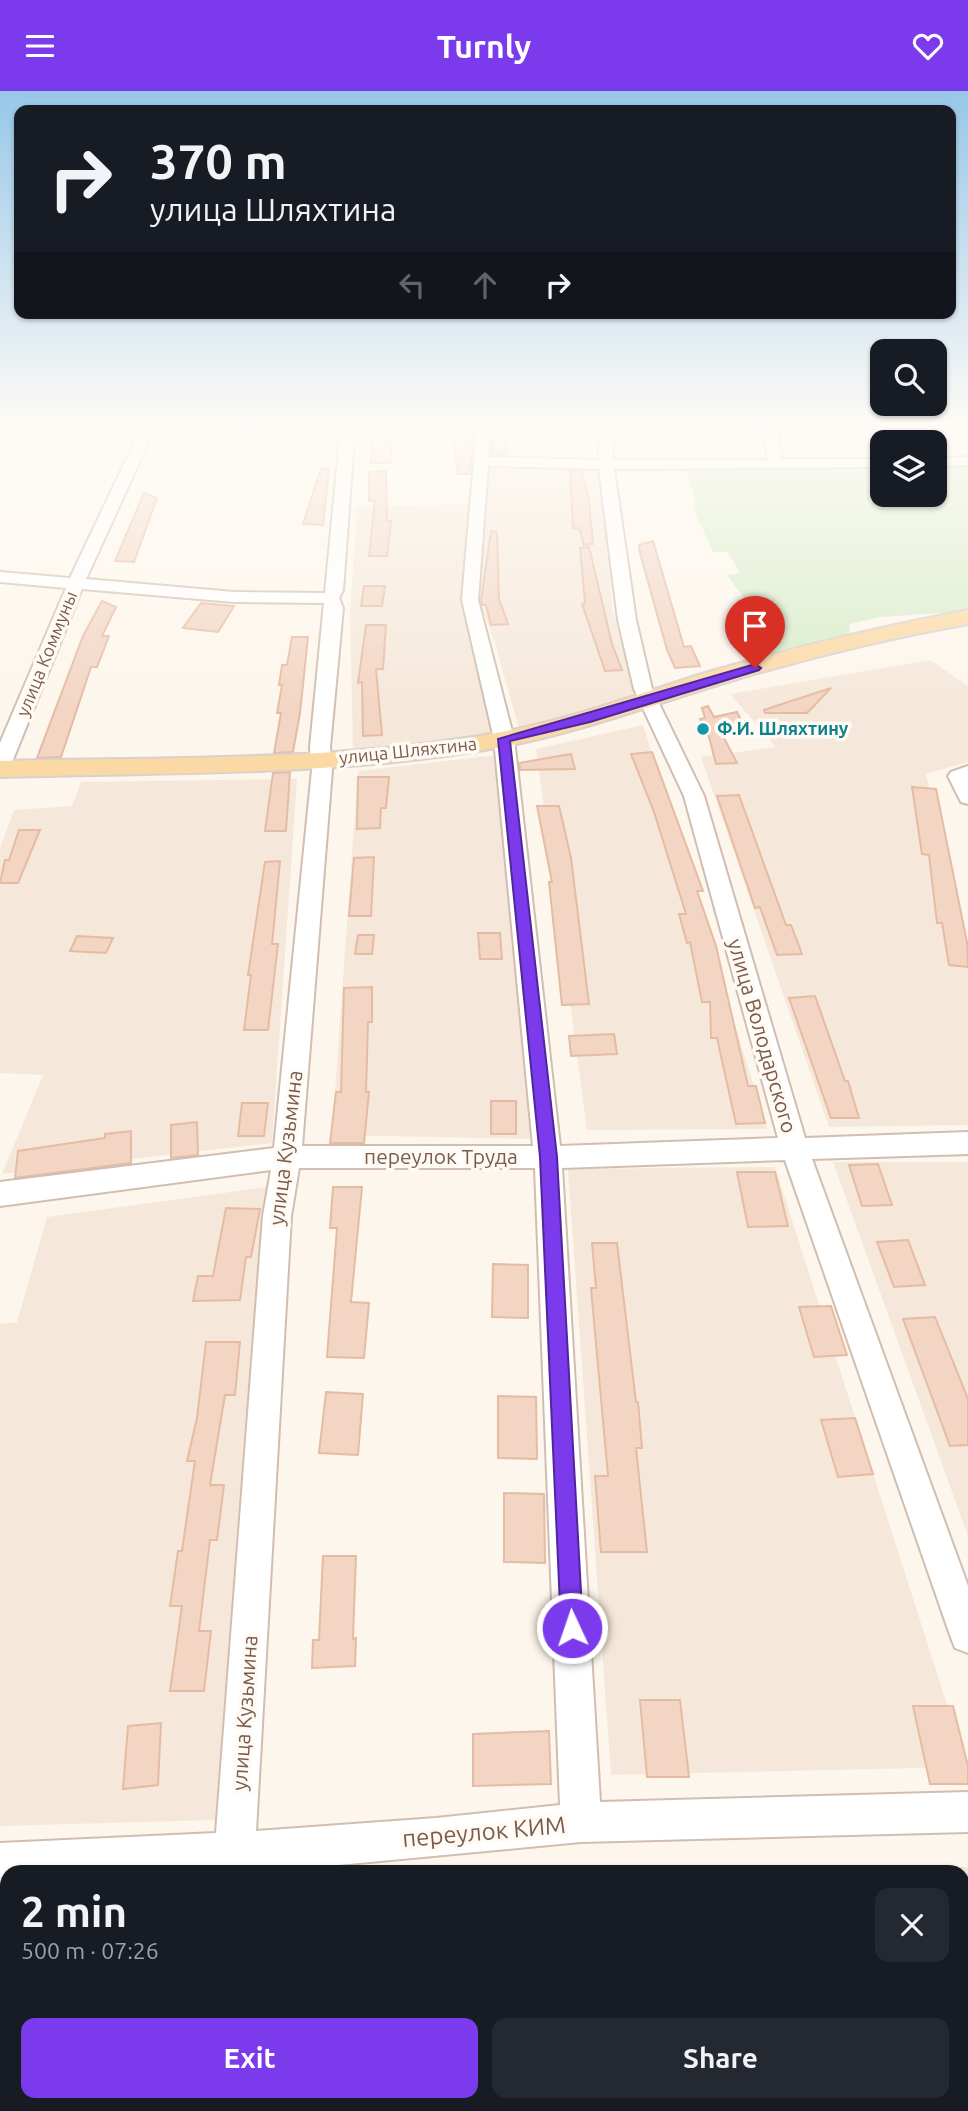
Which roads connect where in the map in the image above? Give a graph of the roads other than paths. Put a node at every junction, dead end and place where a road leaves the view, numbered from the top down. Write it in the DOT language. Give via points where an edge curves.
graph roads {
  1 [pos="105,520"];
  2 [pos="341,520"];
  3 [pos="475,520"];
  4 [pos="613,520"];
  5 [pos="0,577"];
  6 [pos="76,583"];
  7 [pos="331,598"];
  8 [pos="968,617"];
  9 [pos="650,699"];
  10 [pos="504,739"];
  11 [pos="321,760"];
  12 [pos="0,768"];
  13 [pos="968,772"];
  14 [pos="968,798"];
  15 [pos="968,1143"];
  16 [pos="795,1150"];
  17 [pos="287,1157"];
  18 [pos="548,1157"];
  19 [pos="0,1194"];
  20 [pos="968,1635"];
  21 [pos="968,1812"];
  22 [pos="582,1822"];
  23 [pos="0,1863"];
  24 [pos="235,1863"];
  1 -- 6 [label="street, улица Коммуны"];
  2 -- 7 [label="street, улица Кузьмина"];
  3 -- 10 [label="street" via="470,600"];
  4 -- 9 [label="street, улица Володарского" via="626,620 643,689"];
  5 -- 6 [label="street"];
  6 -- 7 [label="street" via="234,597"];
  6 -- 12 [label="street, улица Коммуны"];
  7 -- 11 [label="street, улица Кузьмина" via="334,608"];
  8 -- 9 [label="main road, улица Шляхтина" via="876,634"];
  9 -- 10 [label="main road, улица Шляхтина"];
  9 -- 16 [label="street, улица Володарского" via="694,796"];
  10 -- 11 [label="main road, улица Шляхтина"];
  10 -- 18 [label="street"];
  11 -- 12 [label="main road, улица Шляхтина"];
  11 -- 17 [label="street, улица Кузьмина"];
  13 -- 14 [label="street" via="958,776"];
  15 -- 16 [label="street, переулок Труда"];
  16 -- 18 [label="street, переулок Труда"];
  16 -- 20 [label="street, улица Володарского"];
  17 -- 18 [label="street, переулок Труда"];
  17 -- 19 [label="street, переулок Труда"];
  17 -- 24 [label="street, улица Кузьмина" via="277,1216"];
  18 -- 22 [label="street"];
  21 -- 22 [label="street, переулок КИМ"];
  22 -- 24 [label="street, переулок КИМ"];
  23 -- 24 [label="street, переулок КИМ"];
}
